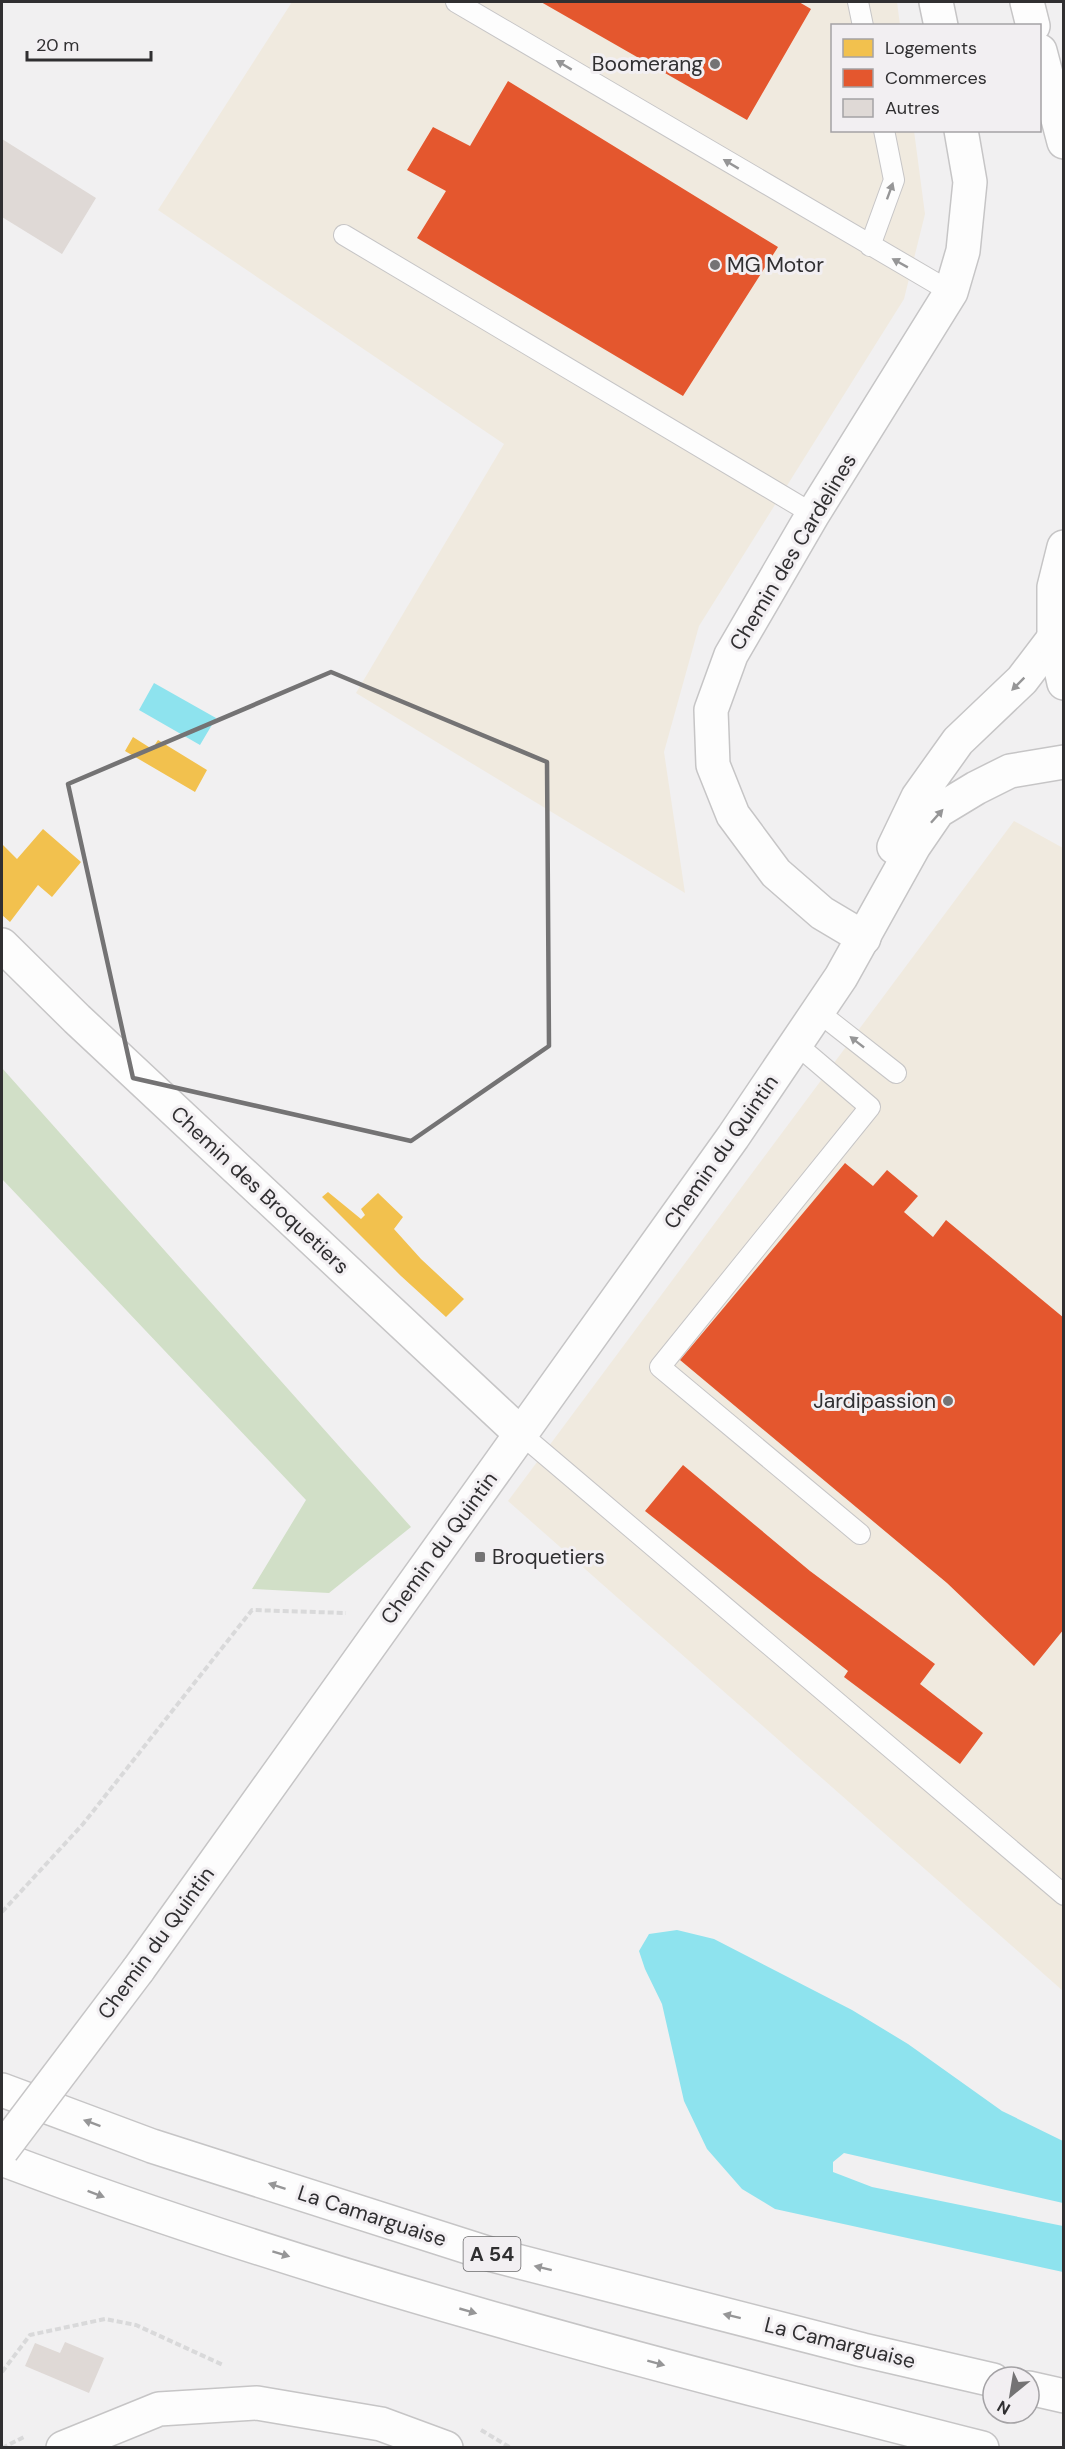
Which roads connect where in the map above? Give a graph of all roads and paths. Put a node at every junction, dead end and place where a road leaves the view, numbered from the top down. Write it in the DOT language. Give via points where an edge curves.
graph roads {
  1 [pos="456,2"];
  2 [pos="858,2"];
  3 [pos="936,2"];
  4 [pos="1027,2"];
  5 [pos="863,24"];
  6 [pos="941,24"];
  7 [pos="1032,24"];
  8 [pos="1041,55"];
  9 [pos="884,132"];
  10 [pos="961,132"];
  11 [pos="1064,142"];
  12 [pos="344,235"];
  13 [pos="870,246"];
  14 [pos="951,292"];
  15 [pos="813,514"];
  16 [pos="1064,547"];
  17 [pos="1054,638"];
  18 [pos="1064,683"];
  19 [pos="1064,762"];
  20 [pos="864,938"];
  21 [pos="2,945"];
  22 [pos="818,1011"];
  23 [pos="796,1044"];
  24 [pos="896,1073"];
  25 [pos="520,1434"];
  26 [pos="860,1534"];
  27 [pos="392,1614"];
  28 [pos="1064,1895"];
  29 [pos="2,1912"];
  30 [pos="2,2090"];
  31 [pos="2,2150"];
  32 [pos="2,2159"];
  33 [pos="230,2368"];
  34 [pos="2,2372"];
  35 [pos="981,2377"];
  36 [pos="1041,2391"];
  37 [pos="1064,2396"];
  38 [pos="435,2445"];
  39 [pos="63,2448"];
  40 [pos="982,2448"];
  13 -- 1 [label="lane, one-way"];
  2 -- 5 [label="lane"];
  3 -- 6 [label="main road"];
  4 -- 7 [label="main road"];
  8 -- 11 [label="main road"];
  13 -- 9 [label="lane, one-way" via="894,180"];
  10 -- 14 [label="main road, Chemin des Cardelines" via="970,182 963,251"];
  12 -- 15 [label="lane"];
  14 -- 13 [label="lane, one-way"];
  14 -- 15 [label="main road, Chemin des Cardelines"];
  15 -- 20 [label="main road, Chemin des Cardelines" via="731,655 711,710 713,765 733,815 776,873 822,913"];
  16 -- 17 [label="main road" via="1054,587"];
  17 -- 18 [label="main road"];
  17 -- 20 [label="main road, Chemin du Quintin, one-way" via="1022,680 958,741 918,796 873,891"];
  20 -- 19 [label="main road, Chemin du Quintin, one-way" via="914,846 938,812 1010,771"];
  20 -- 22 [label="main road, Chemin du Quintin"];
  21 -- 25 [label="main road, Chemin des Broquetiers"];
  22 -- 23 [label="main road, Chemin du Quintin"];
  24 -- 22 [label="lane, one-way"];
  23 -- 25 [label="main road, Chemin du Quintin"];
  23 -- 26 [label="lane" via="870,1107 660,1366"];
  25 -- 27 [label="main road, Chemin du Quintin"];
  25 -- 28 [label="lane"];
  27 -- 29 [label="path" via="252,1610 83,1824"];
  27 -- 31 [label="main road, Chemin du Quintin, bridge" via="138,1970"];
  35 -- 30 [label="main road, La Camarguaise / A 54, one-way" via="493,2254 152,2146"];
  32 -- 40 [label="main road, one-way" via="119,2203 459,2309"];
  33 -- 34 [label="path" via="136,2325 105,2319 30,2335"];
  36 -- 37 [label="main road"];
  38 -- 39 [label="main road" via="381,2424 257,2403 159,2409"];
}
